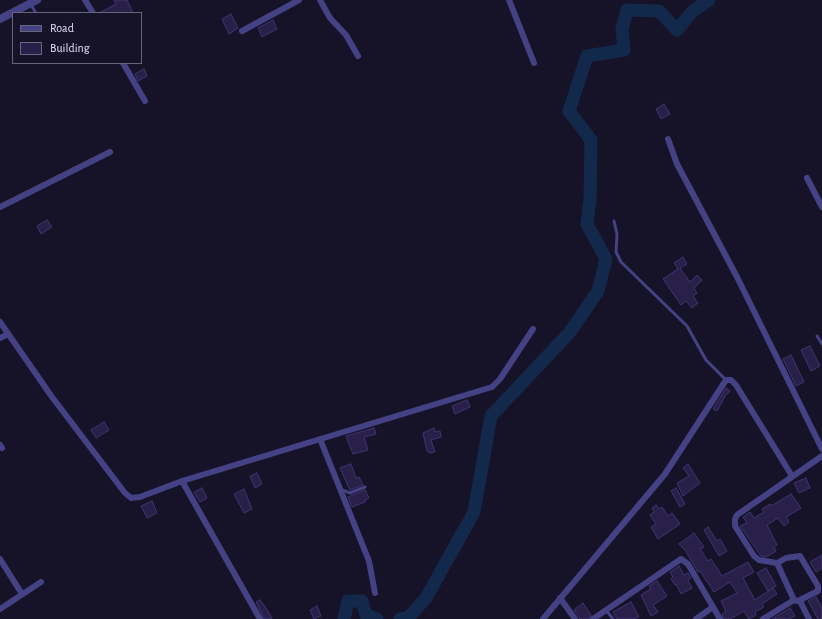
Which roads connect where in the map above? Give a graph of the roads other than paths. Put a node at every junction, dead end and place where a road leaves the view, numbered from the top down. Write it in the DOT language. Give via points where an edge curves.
graph roads {
  1 [pos="85,0"];
  2 [pos="298,0"];
  3 [pos="320,0"];
  4 [pos="509,0"];
  5 [pos="32,1"];
  6 [pos="12,12"];
  7 [pos="12,12"];
  8 [pos="36,12"];
  9 [pos="92,12"];
  10 [pos="0,19"];
  11 [pos="242,31"];
  12 [pos="358,56"];
  13 [pos="534,63"];
  14 [pos="124,64"];
  15 [pos="145,101"];
  16 [pos="668,139"];
  17 [pos="110,152"];
  18 [pos="807,178"];
  19 [pos="822,207"];
  20 [pos="0,208"];
  21 [pos="614,221"];
  22 [pos="0,322"];
  23 [pos="533,329"];
  24 [pos="8,334"];
  25 [pos="817,336"];
  26 [pos="0,338"];
  27 [pos="822,344"];
  28 [pos="726,380"];
  29 [pos="320,439"];
  30 [pos="822,449"];
  31 [pos="822,456"];
  32 [pos="792,476"];
  33 [pos="182,481"];
  34 [pos="365,487"];
  35 [pos="339,488"];
  36 [pos="0,559"];
  37 [pos="777,563"];
  38 [pos="41,582"];
  39 [pos="375,593"];
  40 [pos="22,594"];
  41 [pos="560,598"];
  42 [pos="797,600"];
  43 [pos="713,607"];
  44 [pos="0,609"];
  45 [pos="606,610"];
  46 [pos="260,619"];
  47 [pos="543,619"];
  48 [pos="575,619"];
  49 [pos="593,619"];
  50 [pos="613,619"];
  51 [pos="696,619"];
  52 [pos="720,619"];
  53 [pos="763,619"];
  54 [pos="809,619"];
  1 -- 9 [label="street"];
  2 -- 11 [label="street"];
  3 -- 12 [label="street"];
  4 -- 13 [label="street"];
  5 -- 7 [label="street"];
  5 -- 8 [label="lane"];
  6 -- 10 [label="street"];
  14 -- 15 [label="street"];
  16 -- 30 [label="street" via="677,164 737,277"];
  17 -- 20 [label="street"];
  18 -- 19 [label="street"];
  21 -- 28 [label="lane" via="617,234 616,252 621,262 687,326 706,360"];
  22 -- 24 [label="street"];
  23 -- 29 [label="street" via="492,387"];
  24 -- 26 [label="street"];
  24 -- 33 [label="street" via="124,493 131,498 140,497"];
  25 -- 27 [label="lane"];
  28 -- 32 [label="street" via="731,380 736,385"];
  28 -- 41 [label="street" via="665,474"];
  29 -- 33 [label="street"];
  29 -- 35 [label="street"];
  31 -- 32 [label="street"];
  32 -- 37 [label="street" via="737,515 734,522 754,556 759,560"];
  33 -- 46 [label="street"];
  34 -- 35 [label="lane" via="350,493"];
  35 -- 39 [label="street" via="369,561"];
  36 -- 40 [label="street"];
  37 -- 42 [label="street"];
  37 -- 42 [label="street" via="798,556 806,563 818,591"];
  38 -- 40 [label="street"];
  40 -- 44 [label="street"];
  41 -- 47 [label="street"];
  41 -- 48 [label="street"];
  42 -- 53 [label="street"];
  42 -- 54 [label="street"];
  43 -- 45 [label="street" via="688,564 681,559"];
  43 -- 51 [label="street"];
  43 -- 52 [label="street"];
  45 -- 49 [label="street"];
  45 -- 50 [label="lane"];
}
